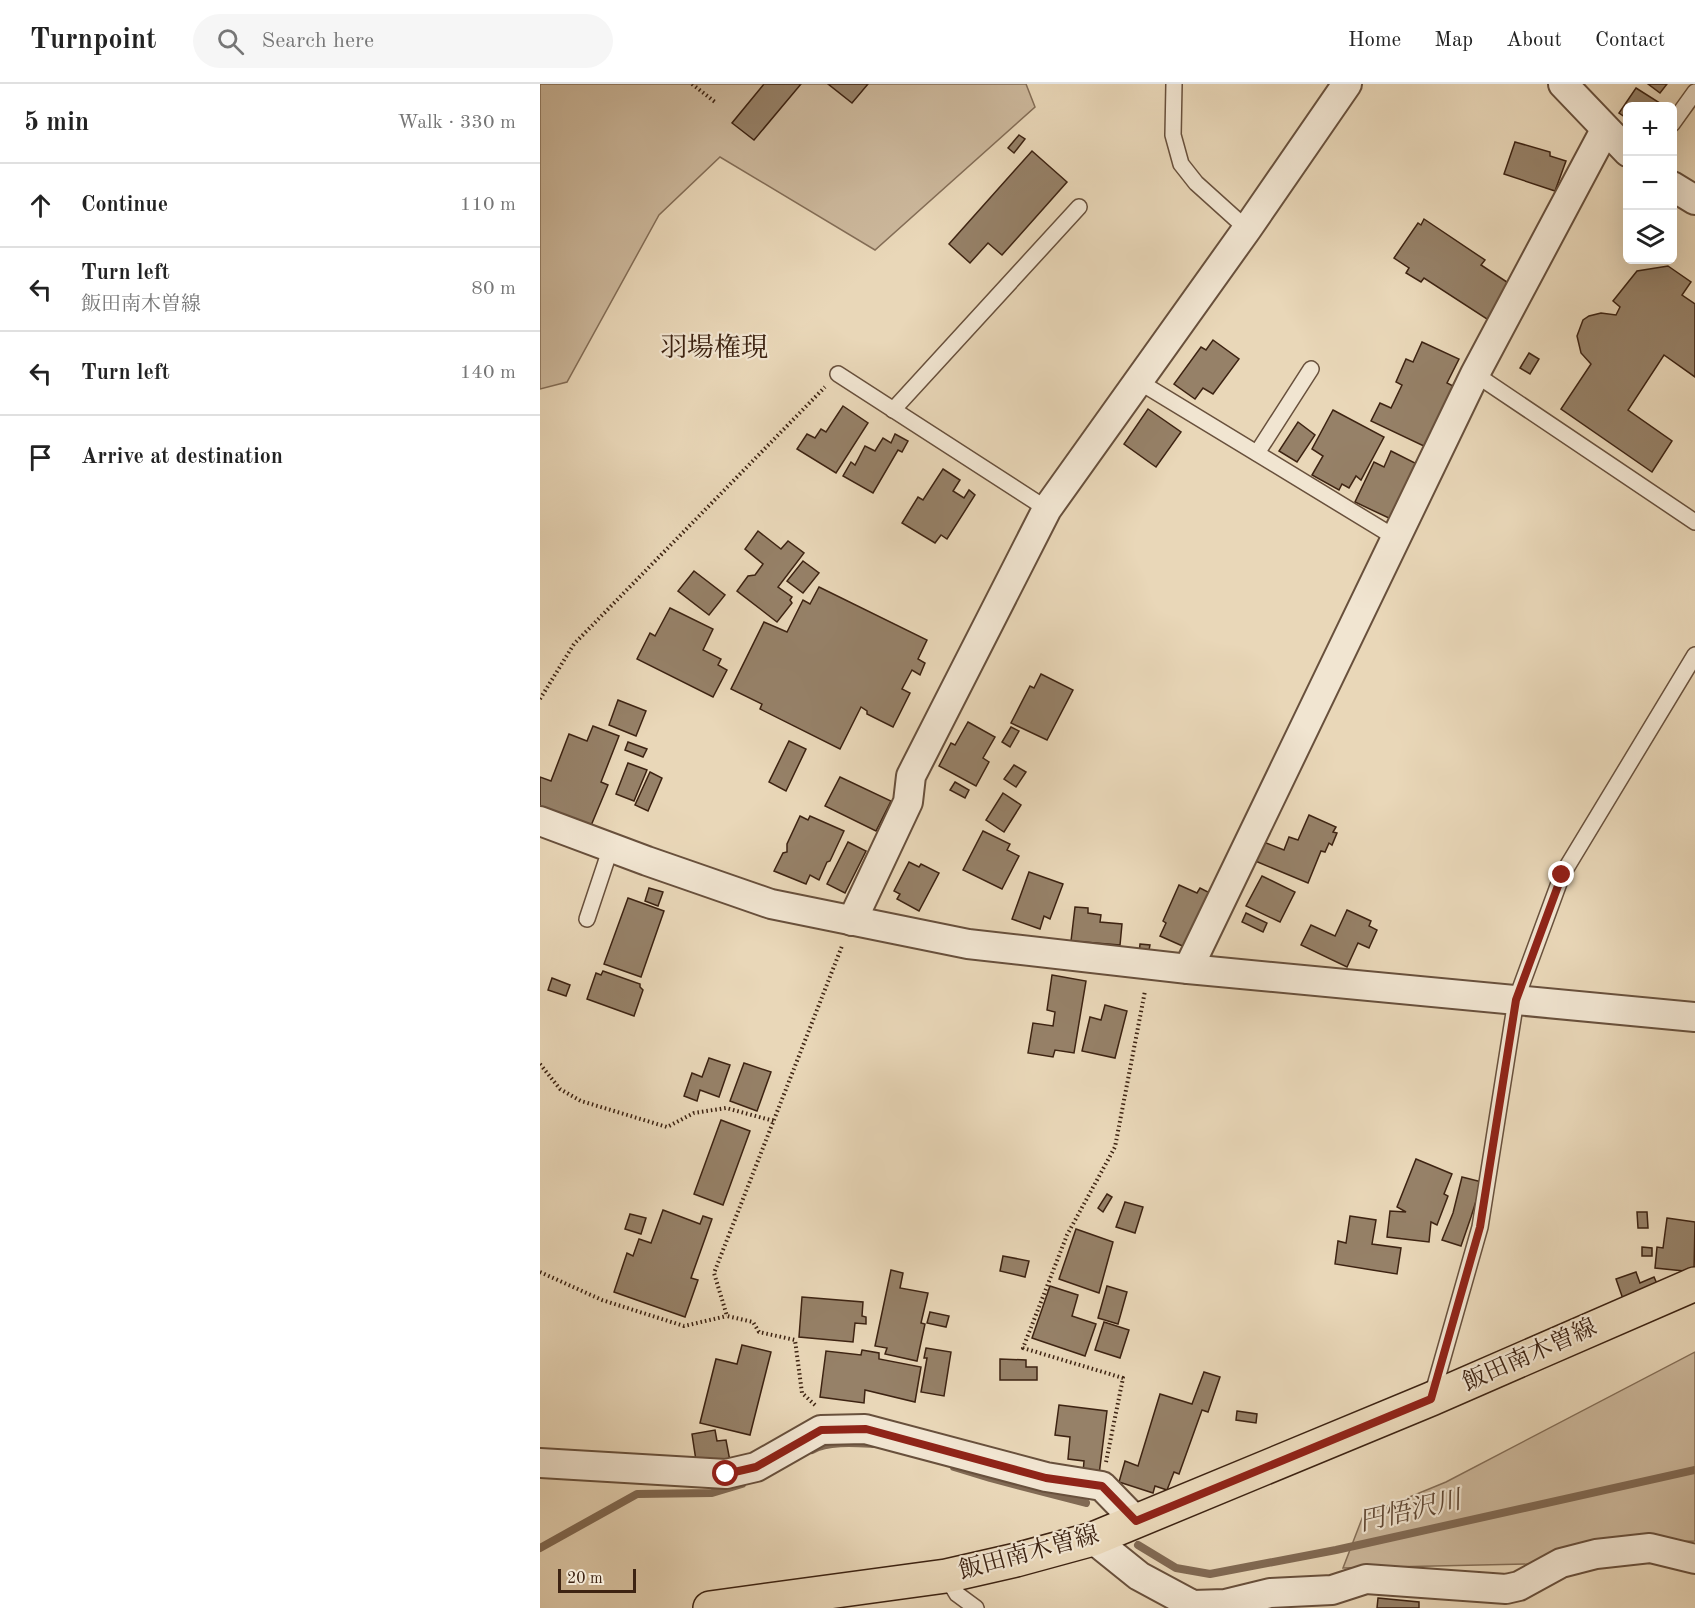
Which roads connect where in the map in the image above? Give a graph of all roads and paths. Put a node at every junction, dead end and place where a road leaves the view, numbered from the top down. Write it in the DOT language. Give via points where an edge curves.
graph roads {
  1 [pos="692,84"];
  2 [pos="1174,84"];
  3 [pos="1347,84"];
  4 [pos="1563,84"];
  5 [pos="1695,92"];
  6 [pos="715,102"];
  7 [pos="1677,117"];
  8 [pos="1605,129"];
  9 [pos="1623,147"];
  10 [pos="1677,189"];
  11 [pos="1695,200"];
  12 [pos="1079,207"];
  13 [pos="1247,229"];
  14 [pos="1311,369"];
  15 [pos="838,374"];
  16 [pos="1475,374"];
  17 [pos="1138,381"];
  18 [pos="893,410"];
  19 [pos="1257,453"];
  20 [pos="1047,509"];
  21 [pos="1695,522"];
  22 [pos="1396,538"];
  23 [pos="1695,655"];
  24 [pos="540,699"];
  25 [pos="540,821"];
  26 [pos="612,848"];
  27 [pos="587,919"];
  28 [pos="852,921"];
  29 [pos="1150,964"];
  30 [pos="1188,969"];
  31 [pos="1516,1000"];
  32 [pos="1695,1017"];
  33 [pos="540,1064"];
  34 [pos="774,1121"];
  35 [pos="540,1272"];
  36 [pos="1695,1284"];
  37 [pos="727,1316"];
  38 [pos="1431,1399"];
  39 [pos="818,1407"];
  40 [pos="540,1462"];
  41 [pos="1102,1486"];
  42 [pos="1136,1521"];
  43 [pos="1093,1539"];
  44 [pos="1695,1559"];
  45 [pos="946,1576"];
  46 [pos="1506,1598"];
  47 [pos="753,1605"];
  48 [pos="710,1608"];
  49 [pos="976,1608"];
  1 -- 6 [label="path"];
  2 -- 13 [label="lane" via="1173,135 1181,164 1196,183"];
  3 -- 13 [label="street"];
  4 -- 8 [label="street"];
  5 -- 7 [label="lane"];
  8 -- 9 [label="street"];
  8 -- 16 [label="street"];
  10 -- 11 [label="street"];
  12 -- 18 [label="lane"];
  13 -- 17 [label="street"];
  14 -- 19 [label="lane"];
  15 -- 18 [label="lane"];
  15 -- 24 [label="path" via="574,644"];
  16 -- 21 [label="lane"];
  16 -- 22 [label="street"];
  17 -- 19 [label="lane"];
  17 -- 20 [label="street"];
  18 -- 20 [label="lane"];
  19 -- 22 [label="lane"];
  20 -- 28 [label="street" via="911,776 908,802"];
  22 -- 30 [label="street"];
  23 -- 31 [label="lane" via="1562,875"];
  25 -- 26 [label="street"];
  26 -- 27 [label="lane"];
  26 -- 28 [label="street" via="771,904"];
  28 -- 29 [label="street" via="968,944"];
  28 -- 34 [label="path"];
  29 -- 30 [label="street"];
  29 -- 41 [label="path" via="1115,1147 1067,1235 1023,1348 1123,1378"];
  30 -- 31 [label="street"];
  31 -- 32 [label="street"];
  31 -- 38 [label="lane" via="1480,1227"];
  33 -- 34 [label="path" via="560,1089 580,1101 667,1127 694,1113 726,1108"];
  34 -- 37 [label="path" via="714,1273"];
  35 -- 37 [label="path" via="602,1300 684,1326"];
  36 -- 38 [label="main road, 飯田南木曽線"];
  37 -- 39 [label="path" via="753,1322 759,1332 795,1340 802,1393"];
  38 -- 42 [label="main road, 飯田南木曽線"];
  40 -- 41 [label="street" via="726,1474 756,1467 821,1430 866,1429 1046,1478"];
  41 -- 42 [label="street"];
  42 -- 43 [label="main road, 飯田南木曽線"];
  43 -- 45 [label="main road, 飯田南木曽線"];
  43 -- 46 [label="street" via="1139,1576 1193,1605 1225,1604 1270,1593 1332,1590 1366,1579"];
  44 -- 46 [label="street" via="1650,1548 1596,1554 1561,1563 1519,1586"];
  45 -- 47 [label="main road, 飯田南木曽線"];
  45 -- 49 [label="lane" via="957,1594"];
  47 -- 48 [label="main road, 飯田南木曽線"];
}
